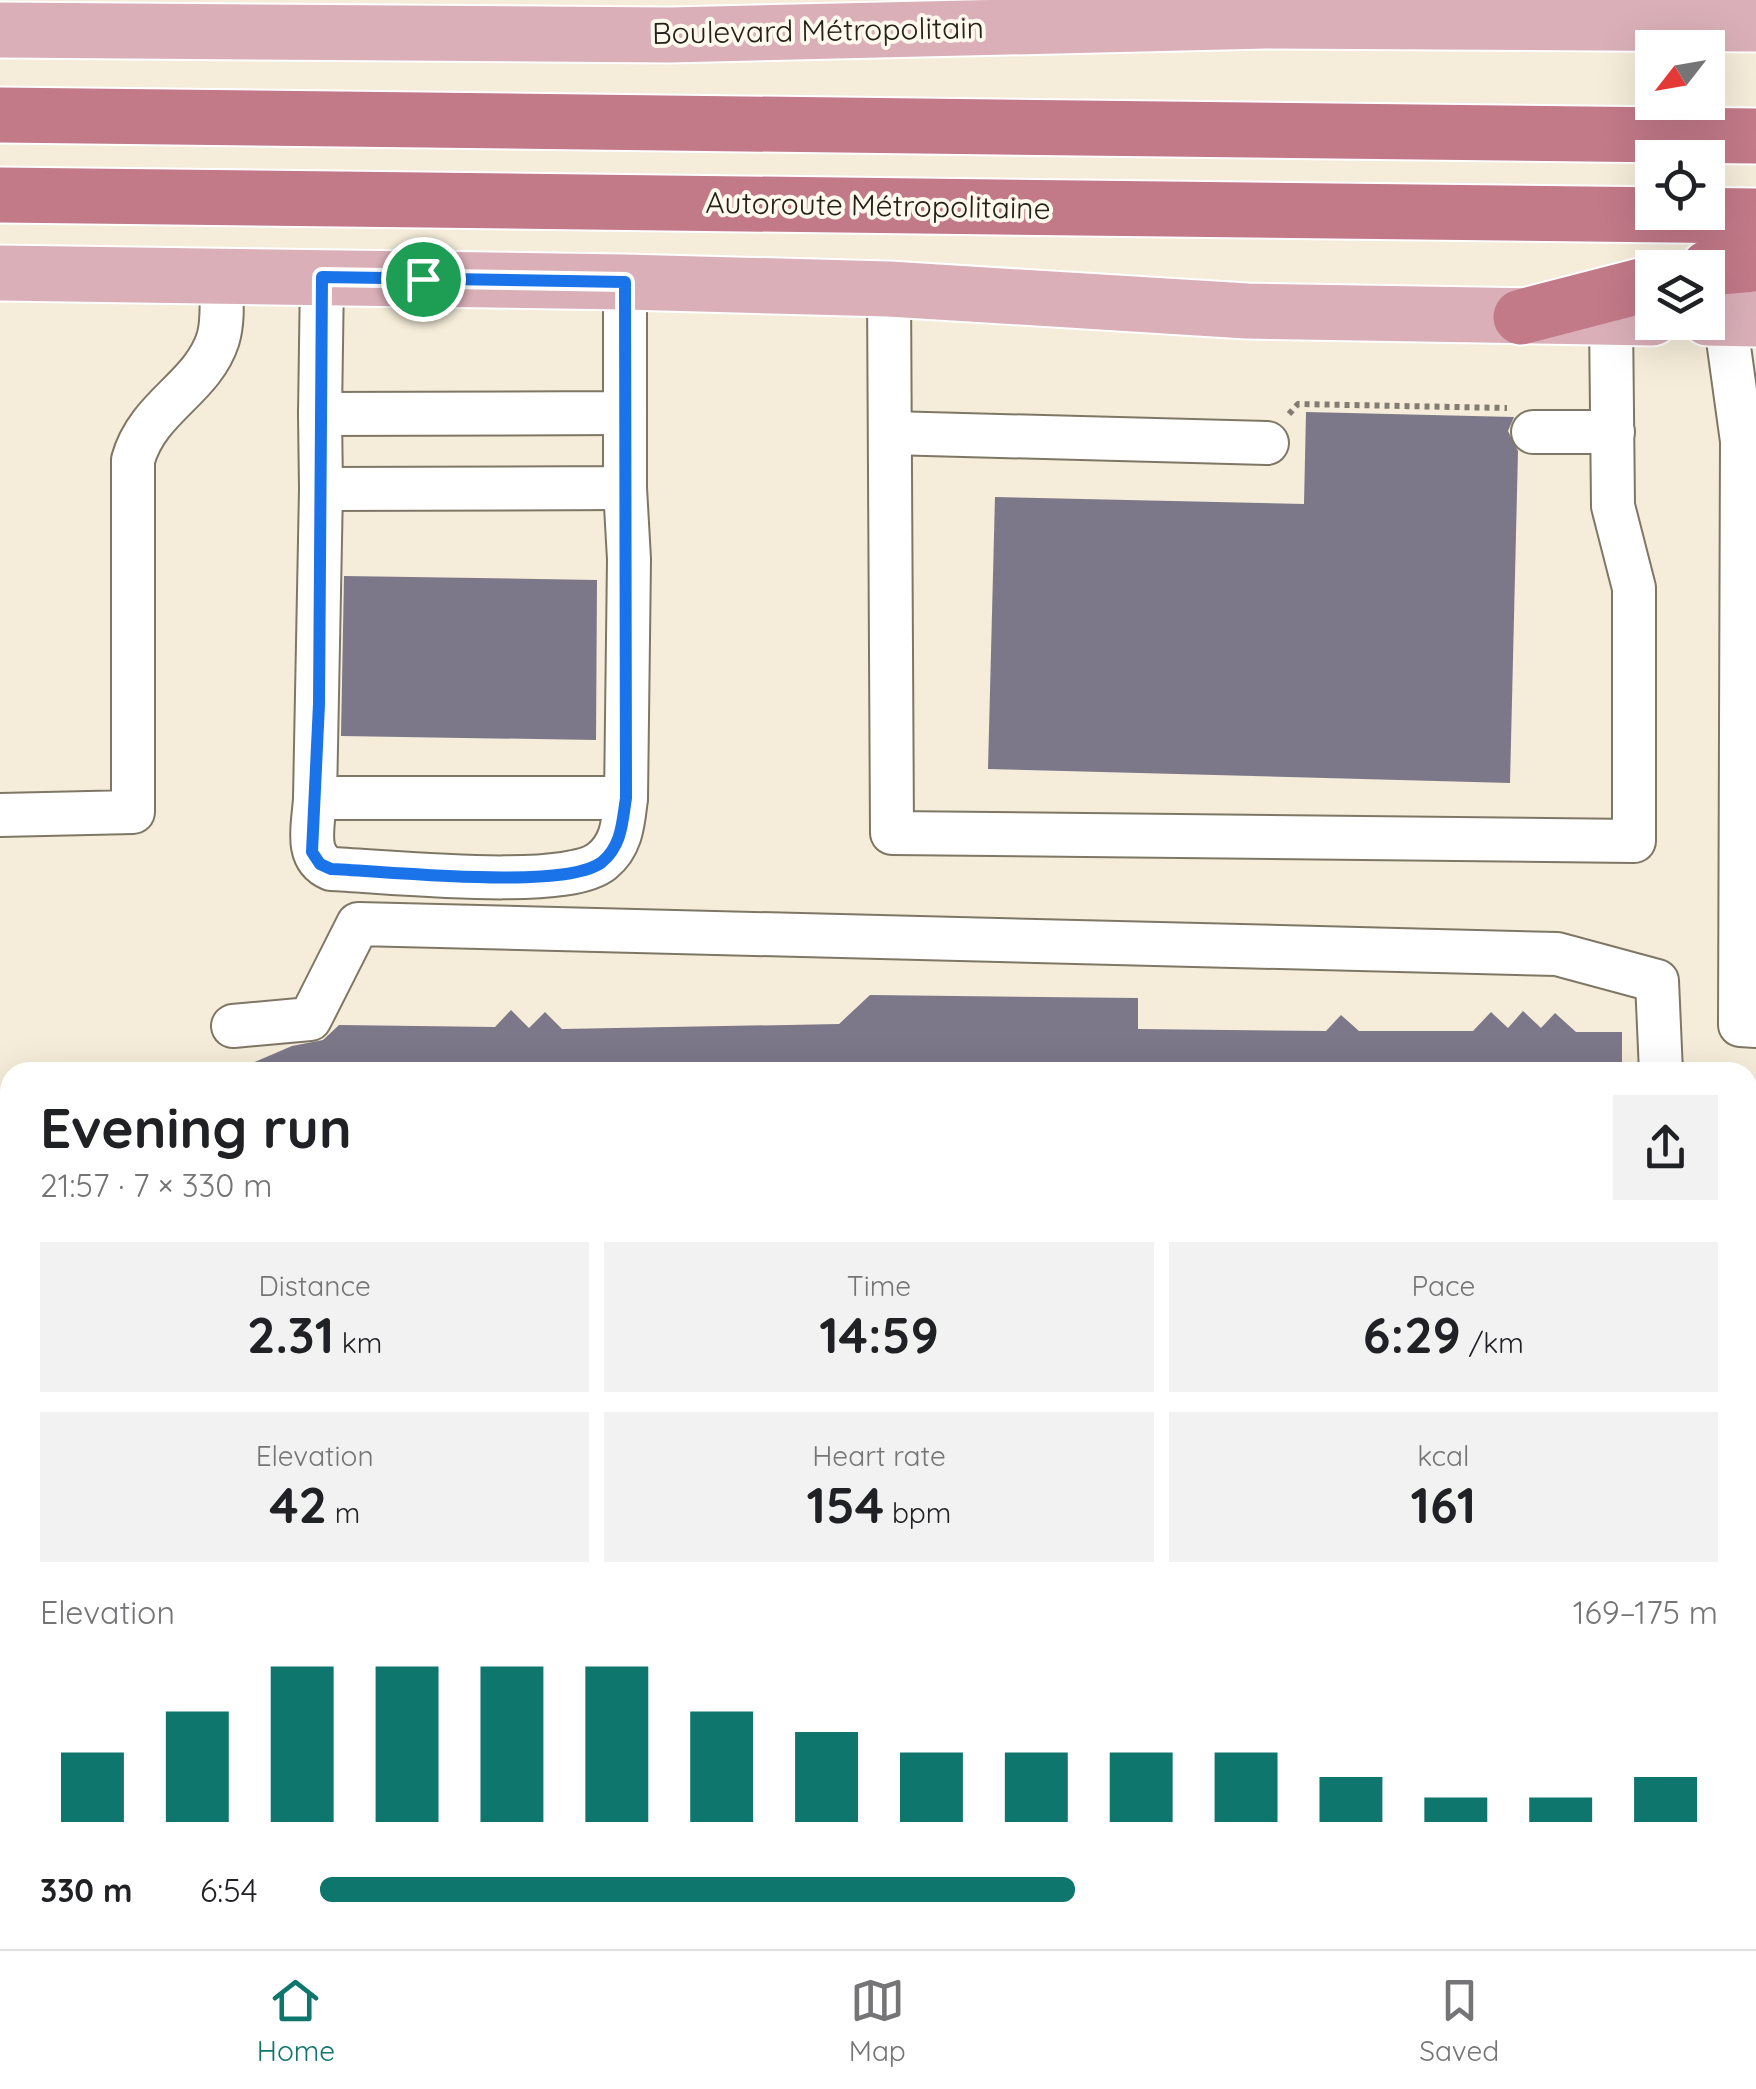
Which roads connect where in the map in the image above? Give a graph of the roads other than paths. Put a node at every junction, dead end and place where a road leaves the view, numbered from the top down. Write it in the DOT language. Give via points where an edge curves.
graph roads {
  1 [pos="1266,10"];
  2 [pos="1338,10"];
  3 [pos="1463,11"];
  4 [pos="1559,11"];
  5 [pos="1073,12"];
  6 [pos="1629,12"];
  7 [pos="969,14"];
  8 [pos="56,15"];
  9 [pos="857,15"];
  10 [pos="755,16"];
  11 [pos="483,17"];
  12 [pos="1756,24"];
  13 [pos="0,30"];
  14 [pos="0,115"];
  15 [pos="1756,136"];
  16 [pos="0,195"];
  17 [pos="1756,216"];
  18 [pos="1756,264"];
  19 [pos="0,273"];
  20 [pos="221,276"];
  21 [pos="322,277"];
  22 [pos="625,282"];
  23 [pos="1635,287"];
  24 [pos="889,289"];
  25 [pos="1725,305"];
  26 [pos="1725,311"];
  27 [pos="1520,317"];
  28 [pos="1632,318"];
  29 [pos="625,413"];
  30 [pos="320,414"];
  31 [pos="1529,420"];
  32 [pos="1613,432"];
  33 [pos="890,433"];
  34 [pos="1267,442"];
  35 [pos="1749,442"];
  36 [pos="625,488"];
  37 [pos="322,489"];
  38 [pos="316,798"];
  39 [pos="618,798"];
  40 [pos="0,815"];
  41 [pos="233,1026"];
  42 [pos="1756,1026"];
  43 [pos="1660,1062"];
  1 -- 2 [label="main road, Boulevard Métropolitain"];
  1 -- 5 [label="main road, Boulevard Métropolitain"];
  2 -- 3 [label="main road, Boulevard Métropolitain"];
  3 -- 4 [label="main road, Boulevard Métropolitain"];
  4 -- 6 [label="main road, Boulevard Métropolitain"];
  5 -- 7 [label="main road, Boulevard Métropolitain"];
  6 -- 12 [label="main road, Boulevard Métropolitain"];
  7 -- 9 [label="main road, Boulevard Métropolitain"];
  8 -- 11 [label="main road, Boulevard Métropolitain"];
  8 -- 13 [label="main road, Boulevard Métropolitain"];
  9 -- 10 [label="main road, Boulevard Métropolitain"];
  10 -- 11 [label="main road, Boulevard Métropolitain"];
  14 -- 15 [label="highway"];
  16 -- 17 [label="highway, Autoroute Métropolitaine"];
  18 -- 25 [label="highway"];
  19 -- 20 [label="main road"];
  20 -- 21 [label="main road"];
  20 -- 40 [label="street" via="222,324 206,365 139,437 133,460 134,812"];
  21 -- 22 [label="main road"];
  21 -- 30 [label="street"];
  22 -- 24 [label="main road"];
  22 -- 29 [label="street"];
  23 -- 27 [label="highway"];
  24 -- 27 [label="main road" via="1247,310"];
  24 -- 33 [label="street"];
  26 -- 35 [label="street"];
  27 -- 28 [label="main road"];
  28 -- 32 [label="street"];
  29 -- 30 [label="street"];
  29 -- 36 [label="street"];
  30 -- 37 [label="street"];
  31 -- 32 [label="street"];
  32 -- 33 [label="street" via="1613,506 1634,588 1634,840 892,833"];
  33 -- 34 [label="street"];
  35 -- 42 [label="street" via="1740,1026"];
  36 -- 37 [label="street"];
  36 -- 39 [label="street" via="628,560 616,579"];
  37 -- 38 [label="street"];
  38 -- 39 [label="street"];
  38 -- 39 [label="street" via="312,852 331,869 532,877 579,872 601,862 620,840"];
  41 -- 43 [label="street" via="310,1019 358,924 1557,954 1657,981"];
}
